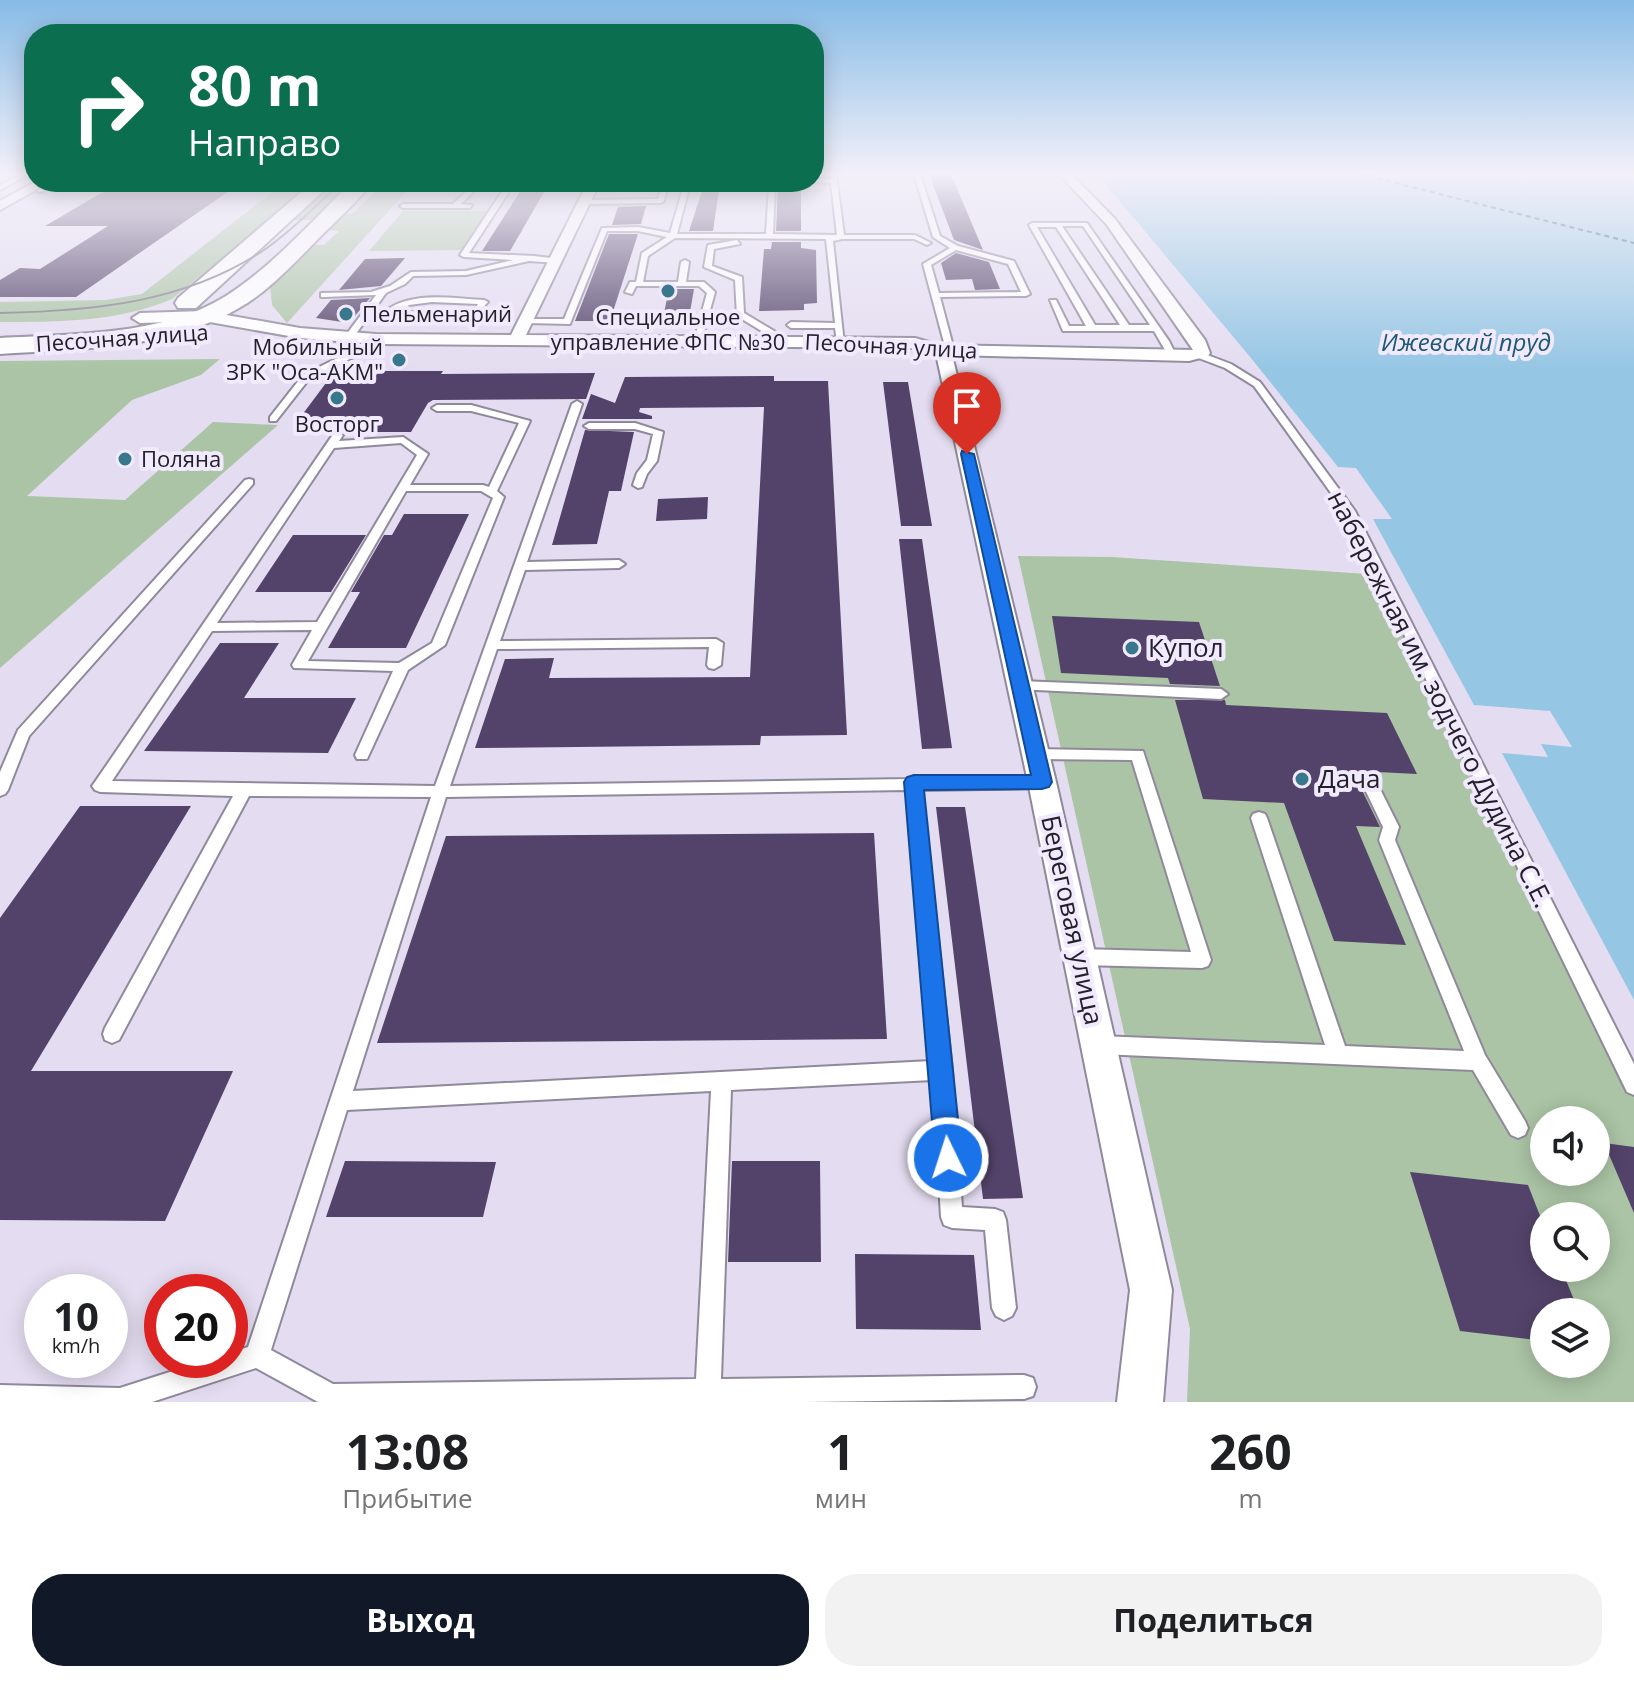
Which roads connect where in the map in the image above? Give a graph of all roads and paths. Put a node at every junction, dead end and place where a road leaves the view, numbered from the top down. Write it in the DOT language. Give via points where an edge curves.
graph roads {
  1 [pos="266,239"];
  2 [pos="301,239"];
  3 [pos="474,239"];
  4 [pos="567,239"];
  5 [pos="600,239"];
  6 [pos="668,239"];
  7 [pos="751,239"];
  8 [pos="831,239"];
  9 [pos="920,239"];
  10 [pos="941,239"];
  11 [pos="1040,239"];
  12 [pos="1068,239"];
  13 [pos="1096,239"];
  14 [pos="1124,239"];
  15 [pos="927,243"];
  16 [pos="955,248"];
  17 [pos="534,258"];
  18 [pos="556,261"];
  19 [pos="685,262"];
  20 [pos="639,284"];
  21 [pos="682,284"];
  22 [pos="629,292"];
  23 [pos="382,293"];
  24 [pos="324,295"];
  25 [pos="934,295"];
  26 [pos="1053,302"];
  27 [pos="233,303"];
  28 [pos="189,315"];
  29 [pos="387,315"];
  30 [pos="363,318"];
  31 [pos="526,321"];
  32 [pos="139,325"];
  33 [pos="1092,328"];
  34 [pos="1126,328"];
  35 [pos="1156,328"];
  36 [pos="292,331"];
  37 [pos="788,333"];
  38 [pos="840,334"];
  39 [pos="349,337"];
  40 [pos="4,338"];
  41 [pos="376,339"];
  42 [pos="516,340"];
  43 [pos="698,341"];
  44 [pos="944,350"];
  45 [pos="1200,354"];
  46 [pos="1172,355"];
  47 [pos="577,404"];
  48 [pos="437,408"];
  49 [pos="273,419"];
  50 [pos="589,426"];
  51 [pos="249,482"];
  52 [pos="638,485"];
  53 [pos="403,488"];
  54 [pos="491,493"];
  55 [pos="619,564"];
  56 [pos="521,566"];
  57 [pos="321,626"];
  58 [pos="207,627"];
  59 [pos="493,645"];
  60 [pos="714,665"];
  61 [pos="402,667"];
  62 [pos="1020,686"];
  63 [pos="1221,694"];
  64 [pos="362,755"];
  65 [pos="1039,768"];
  66 [pos="1368,779"];
  67 [pos="914,782"];
  68 [pos="0,790"];
  69 [pos="243,792"];
  70 [pos="440,793"];
  71 [pos="1259,818"];
  72 [pos="1081,957"];
  73 [pos="112,1034"];
  74 [pos="1100,1045"];
  75 [pos="1338,1055"];
  76 [pos="1478,1061"];
  77 [pos="942,1070"];
  78 [pos="721,1081"];
  79 [pos="1634,1085"];
  80 [pos="342,1101"];
  81 [pos="1518,1128"];
  82 [pos="1004,1308"];
  83 [pos="257,1356"];
  84 [pos="1024,1387"];
  85 [pos="708,1391"];
  86 [pos="0,1397"];
  87 [pos="424,1398"];
  88 [pos="1140,1402"];
  1 -- 28 [label="main road"];
  2 -- 27 [label="main road"];
  3 -- 17 [label="lane" via="464,255"];
  4 -- 18 [label="street"];
  5 -- 31 [label="lane" via="567,322"];
  6 -- 20 [label="lane" via="645,255"];
  7 -- 37 [label="lane" via="711,247 708,267 739,279 740,314"];
  8 -- 38 [label="lane"];
  9 -- 15 [label="lane"];
  10 -- 16 [label="lane"];
  11 -- 33 [label="lane"];
  12 -- 34 [label="lane"];
  13 -- 35 [label="lane"];
  14 -- 45 [label="street" via="1199,343"];
  16 -- 25 [label="lane" via="927,264"];
  16 -- 25 [label="lane" via="1011,263 1026,294"];
  17 -- 18 [label="lane"];
  17 -- 23 [label="lane" via="466,273 411,274 400,287"];
  18 -- 31 [label="street"];
  19 -- 21 [label="lane"];
  20 -- 21 [label="lane"];
  20 -- 22 [label="lane"];
  21 -- 43 [label="lane" via="701,284 711,292"];
  23 -- 24 [label="lane"];
  23 -- 30 [label="lane"];
  25 -- 44 [label="lane"];
  26 -- 33 [label="lane" via="1066,329"];
  27 -- 28 [label="main road"];
  27 -- 36 [label="street, Песочная улица"];
  28 -- 32 [label="main road"];
  28 -- 36 [label="street, Песочная улица"];
  29 -- 29 [label="lane" via="474,315 484,302 408,302"];
  29 -- 30 [label="lane"];
  30 -- 39 [label="lane"];
  31 -- 42 [label="street"];
  32 -- 36 [label="street, Песочная улица"];
  32 -- 40 [label="main road, Песочная улица"];
  33 -- 34 [label="lane"];
  34 -- 35 [label="lane"];
  35 -- 46 [label="lane"];
  36 -- 39 [label="street, Песочная улица"];
  37 -- 38 [label="street, Песочная улица"];
  37 -- 43 [label="street, Песочная улица"];
  38 -- 44 [label="street, Песочная улица"];
  39 -- 41 [label="street, Песочная улица"];
  41 -- 42 [label="street, Песочная улица"];
  41 -- 49 [label="lane" via="306,377"];
  42 -- 43 [label="street, Песочная улица"];
  44 -- 46 [label="street, Песочная улица"];
  44 -- 62 [label="street, Береговая улица"];
  45 -- 46 [label="street, Песочная улица"];
  45 -- 79 [label="lane, набережная им. зодчего Дудина С.Е." via="1257,384 1349,511"];
  47 -- 56 [label="lane"];
  48 -- 54 [label="lane" via="471,408 525,421"];
  50 -- 52 [label="lane" via="658,432 652,461"];
  51 -- 68 [label="lane" via="23,734"];
  53 -- 54 [label="lane" via="483,488"];
  53 -- 57 [label="lane"];
  53 -- 58 [label="lane" via="423,454 413,445 403,440 335,440"];
  54 -- 61 [label="lane" via="499,497 439,644"];
  55 -- 56 [label="lane"];
  56 -- 59 [label="lane"];
  57 -- 58 [label="lane"];
  57 -- 61 [label="lane" via="299,665"];
  58 -- 69 [label="lane" via="100,786"];
  59 -- 60 [label="lane" via="716,643"];
  59 -- 70 [label="lane"];
  61 -- 64 [label="lane"];
  62 -- 63 [label="lane"];
  62 -- 65 [label="street, Береговая улица"];
  65 -- 67 [label="lane"];
  65 -- 72 [label="street, Береговая улица"];
  65 -- 72 [label="lane" via="1138,755 1202,960"];
  66 -- 76 [label="lane" via="1391,827 1387,840"];
  67 -- 70 [label="lane"];
  67 -- 77 [label="lane"];
  69 -- 70 [label="lane"];
  69 -- 73 [label="lane"];
  70 -- 80 [label="lane"];
  71 -- 75 [label="lane"];
  72 -- 74 [label="street, Береговая улица"];
  74 -- 75 [label="lane"];
  74 -- 88 [label="street, Береговая улица" via="1151,1290"];
  75 -- 76 [label="lane"];
  76 -- 81 [label="lane"];
  77 -- 78 [label="lane"];
  77 -- 82 [label="lane" via="952,1217 995,1220"];
  78 -- 80 [label="lane"];
  78 -- 85 [label="lane"];
  80 -- 83 [label="lane"];
  83 -- 86 [label="lane" via="120,1400"];
  83 -- 87 [label="lane" via="331,1396"];
  84 -- 85 [label="lane"];
  85 -- 87 [label="lane"];
}
